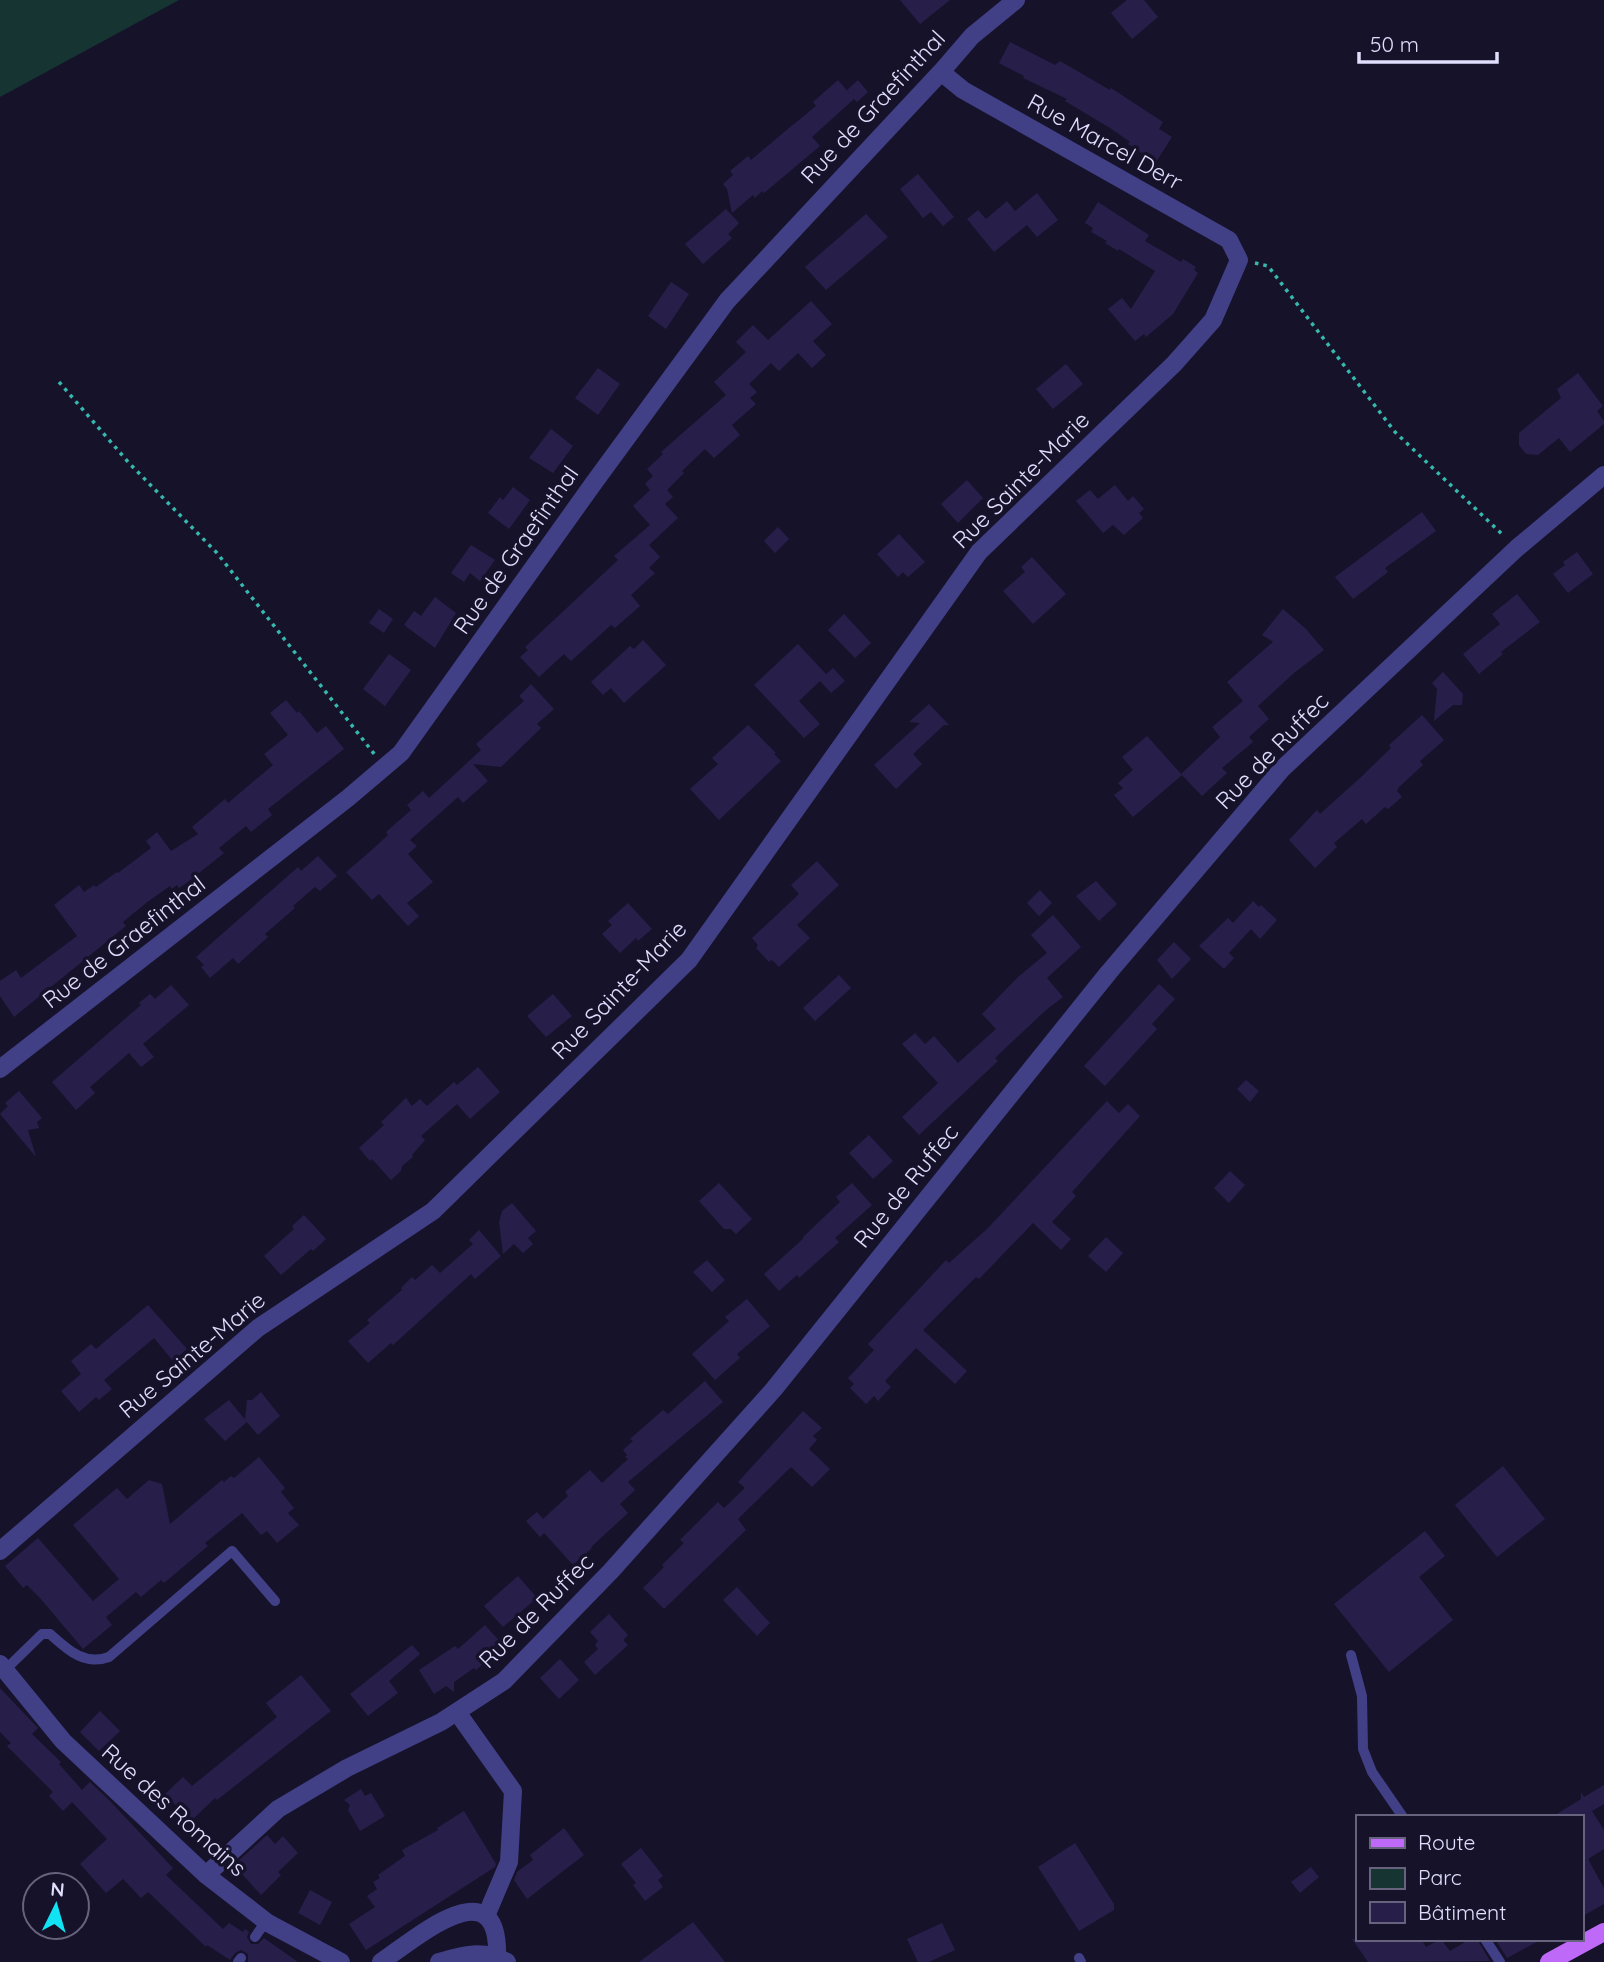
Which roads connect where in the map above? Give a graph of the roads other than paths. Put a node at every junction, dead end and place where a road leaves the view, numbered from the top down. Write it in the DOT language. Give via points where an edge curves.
graph roads {
  1 [pos="1016,0"];
  2 [pos="941,72"];
  3 [pos="1239,260"];
  4 [pos="1604,475"];
  5 [pos="0,1069"];
  6 [pos="0,1551"];
  7 [pos="275,1601"];
  8 [pos="1351,1656"];
  9 [pos="2,1670"];
  10 [pos="457,1712"];
  11 [pos="1402,1815"];
  12 [pos="206,1875"];
  13 [pos="486,1916"];
  14 [pos="266,1921"];
  15 [pos="1604,1932"];
  16 [pos="255,1937"];
  17 [pos="1486,1941"];
  18 [pos="502,1959"];
  19 [pos="341,1962"];
  20 [pos="381,1962"];
  21 [pos="439,1962"];
  22 [pos="1500,1962"];
  23 [pos="1549,1962"];
  1 -- 2 [label="street, Rue de Graefinthal" via="972,36"];
  2 -- 3 [label="street, Rue Marcel Derr" via="963,90 1229,240"];
  2 -- 5 [label="street, Rue de Graefinthal" via="727,301 401,753"];
  3 -- 6 [label="street, Rue Sainte-Marie" via="1213,320 1174,364 978,552 689,960 433,1211 258,1328"];
  4 -- 10 [label="street, Rue de Ruffec" via="1517,548 1282,769 1109,972 774,1389 611,1571 504,1681"];
  7 -- 9 [label="lane" via="232,1551 109,1657 84,1659 50,1634 43,1634"];
  8 -- 11 [label="lane" via="1362,1696 1363,1749"];
  9 -- 12 [label="street, Rue des Romains" via="63,1741"];
  10 -- 12 [label="street, Rue de Ruffec" via="278,1809"];
  10 -- 13 [label="street" via="513,1791 509,1862"];
  12 -- 14 [label="street, Rue des Romains"];
  13 -- 18 [label="street" via="496,1927"];
  13 -- 20 [label="street" via="464,1911 446,1918"];
  14 -- 16 [label="lane"];
  14 -- 19 [label="street, Rue des Romains"];
  15 -- 23 [label="main road"];
  17 -- 22 [label="lane"];
  18 -- 21 [label="street" via="472,1953"];
}
